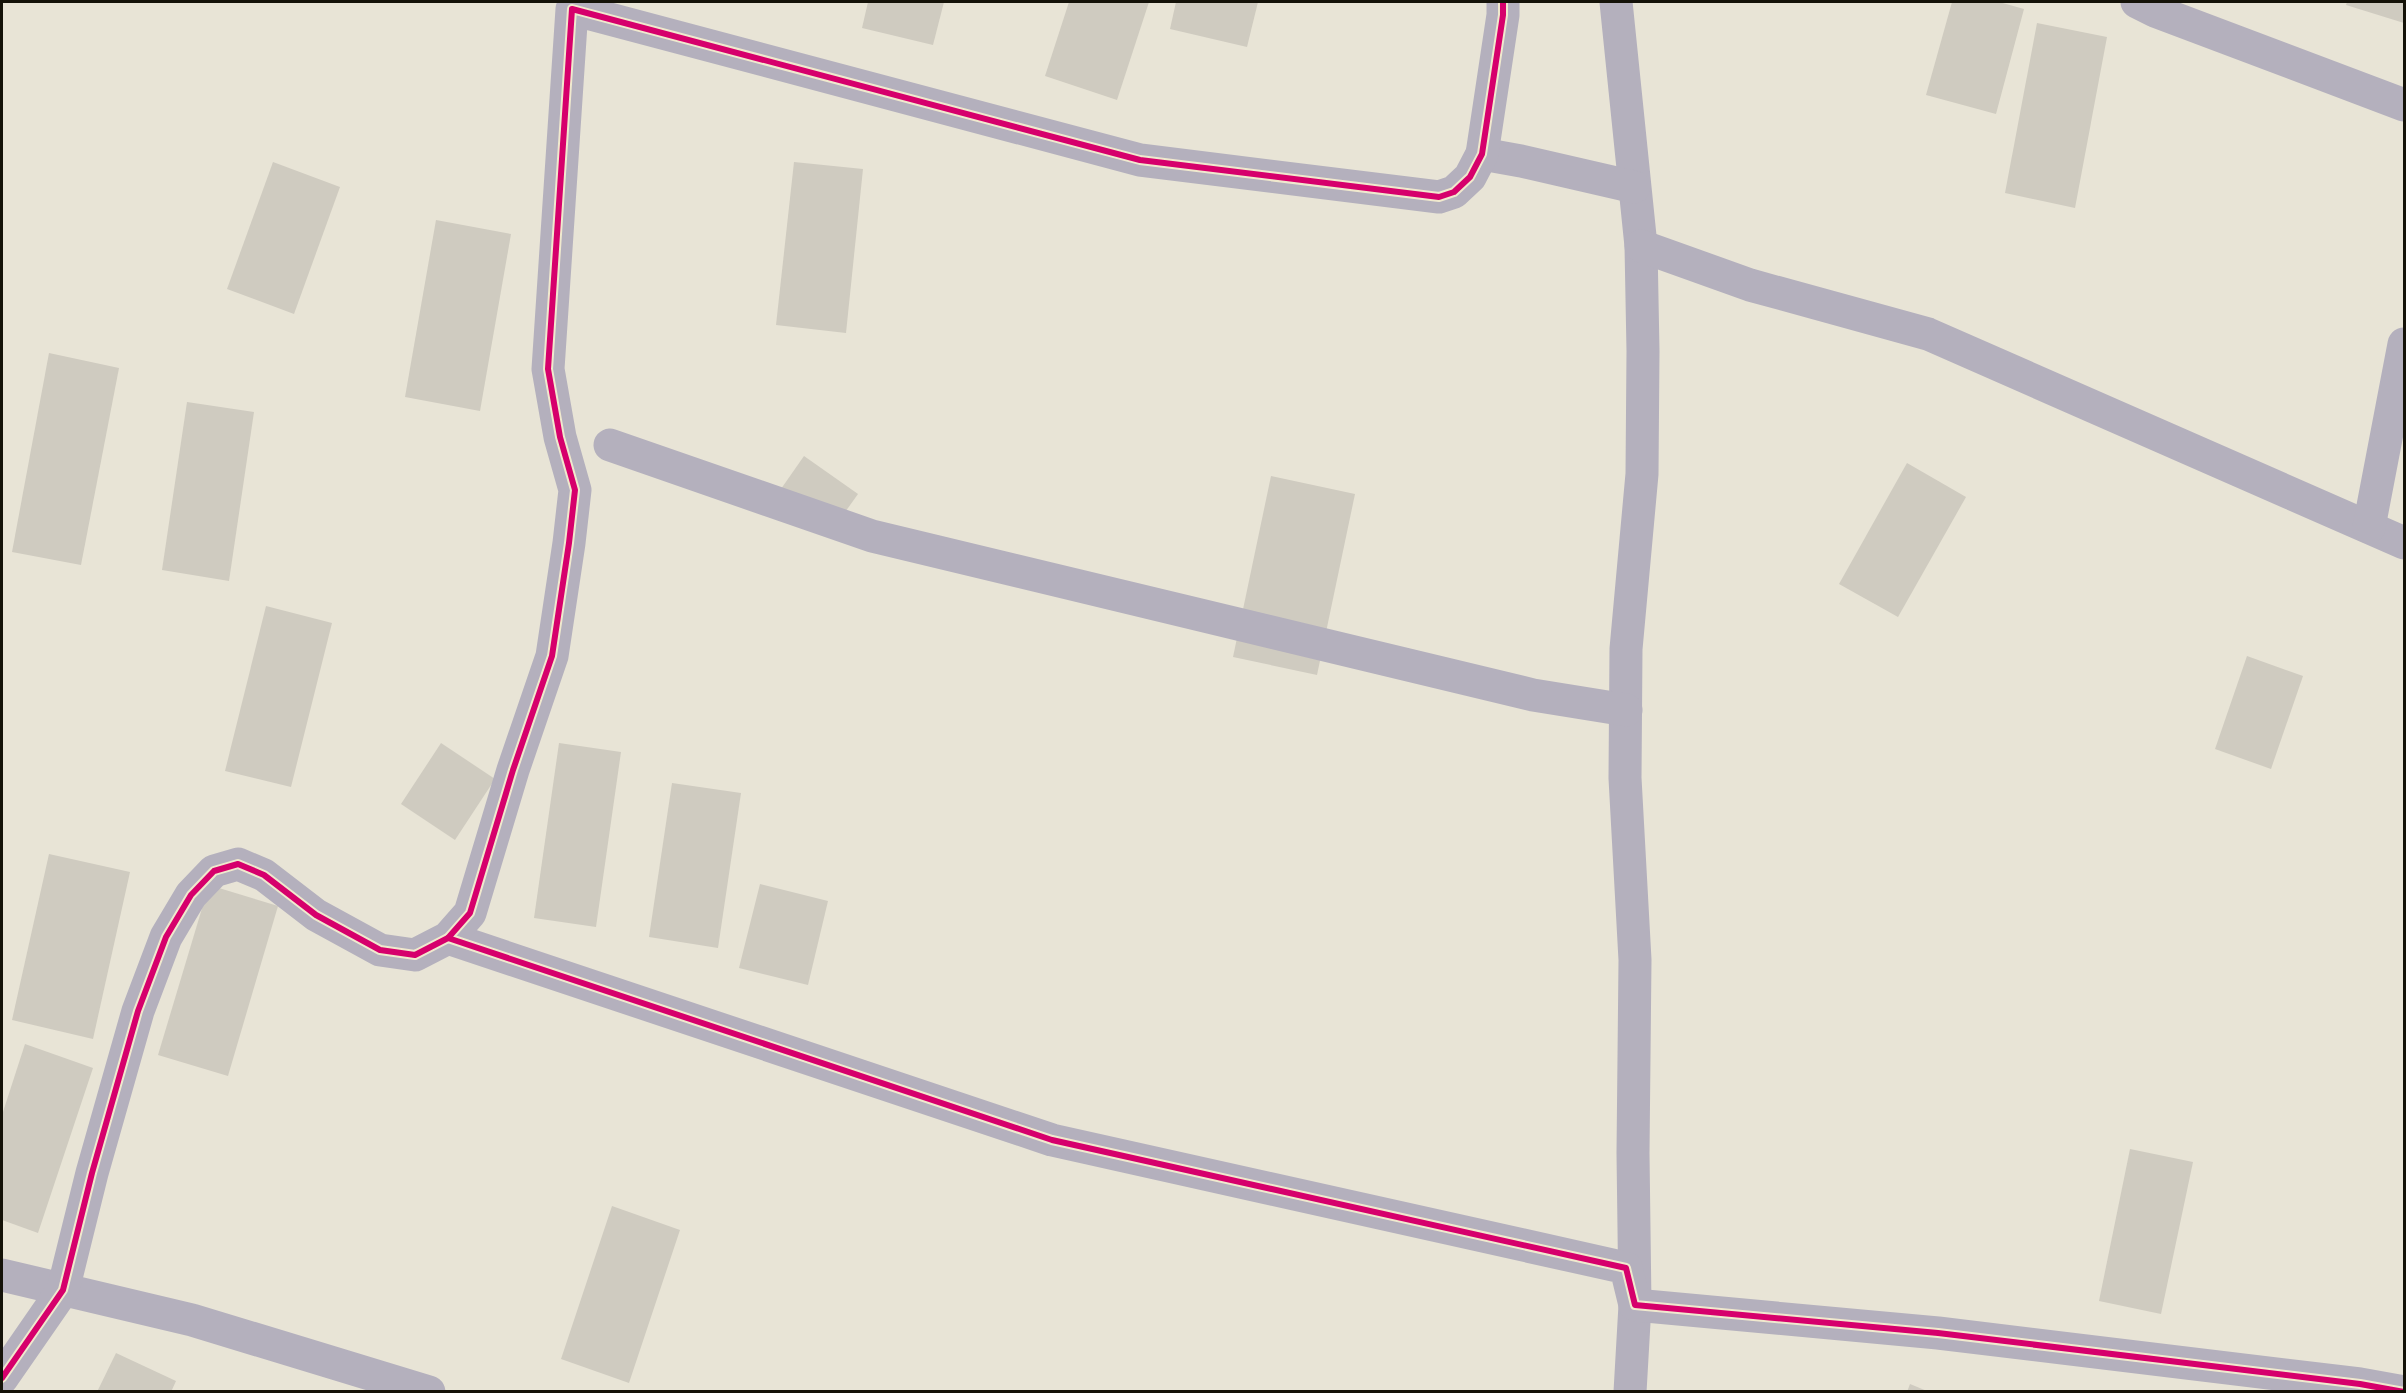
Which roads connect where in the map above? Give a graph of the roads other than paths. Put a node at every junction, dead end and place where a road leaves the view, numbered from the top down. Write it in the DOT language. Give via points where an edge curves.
graph roads {
  1 [pos="1503,2"];
  2 [pos="1616,2"];
  3 [pos="2137,2"];
  4 [pos="562,5"];
  5 [pos="2404,105"];
  6 [pos="1482,154"];
  7 [pos="1634,187"];
  8 [pos="1641,246"];
  9 [pos="2404,344"];
  10 [pos="610,445"];
  11 [pos="2369,527"];
  12 [pos="2404,543"];
  13 [pos="1626,710"];
  14 [pos="448,938"];
  15 [pos="2,1275"];
  16 [pos="63,1290"];
  17 [pos="1635,1305"];
  18 [pos="2,1378"];
  19 [pos="429,1392"];
  20 [pos="1630,1392"];
  21 [pos="2403,1392"];
  1 -- 6 [label="street"];
  2 -- 7 [label="street"];
  3 -- 5 [label="street"];
  4 -- 6 [label="street" via="1140,160 1439,197 1454,192 1470,177"];
  4 -- 14 [label="street" via="548,369 560,437 575,490 569,543 552,656 470,913"];
  6 -- 7 [label="street"];
  7 -- 8 [label="street"];
  8 -- 11 [label="street" via="1750,285 1928,334"];
  8 -- 13 [label="street" via="1642,474 1626,649"];
  9 -- 11 [label="street"];
  10 -- 13 [label="street" via="872,536 1533,695"];
  11 -- 12 [label="street"];
  13 -- 17 [label="street" via="1625,778 1635,960"];
  14 -- 16 [label="street" via="415,955 380,950 316,915 264,875 238,864 214,871 191,895 166,937 138,1011"];
  14 -- 17 [label="street" via="1052,1140 1626,1268"];
  15 -- 16 [label="street"];
  16 -- 18 [label="street"];
  16 -- 19 [label="street" via="192,1320"];
  17 -- 20 [label="street"];
  17 -- 21 [label="street" via="1938,1333"];
}
